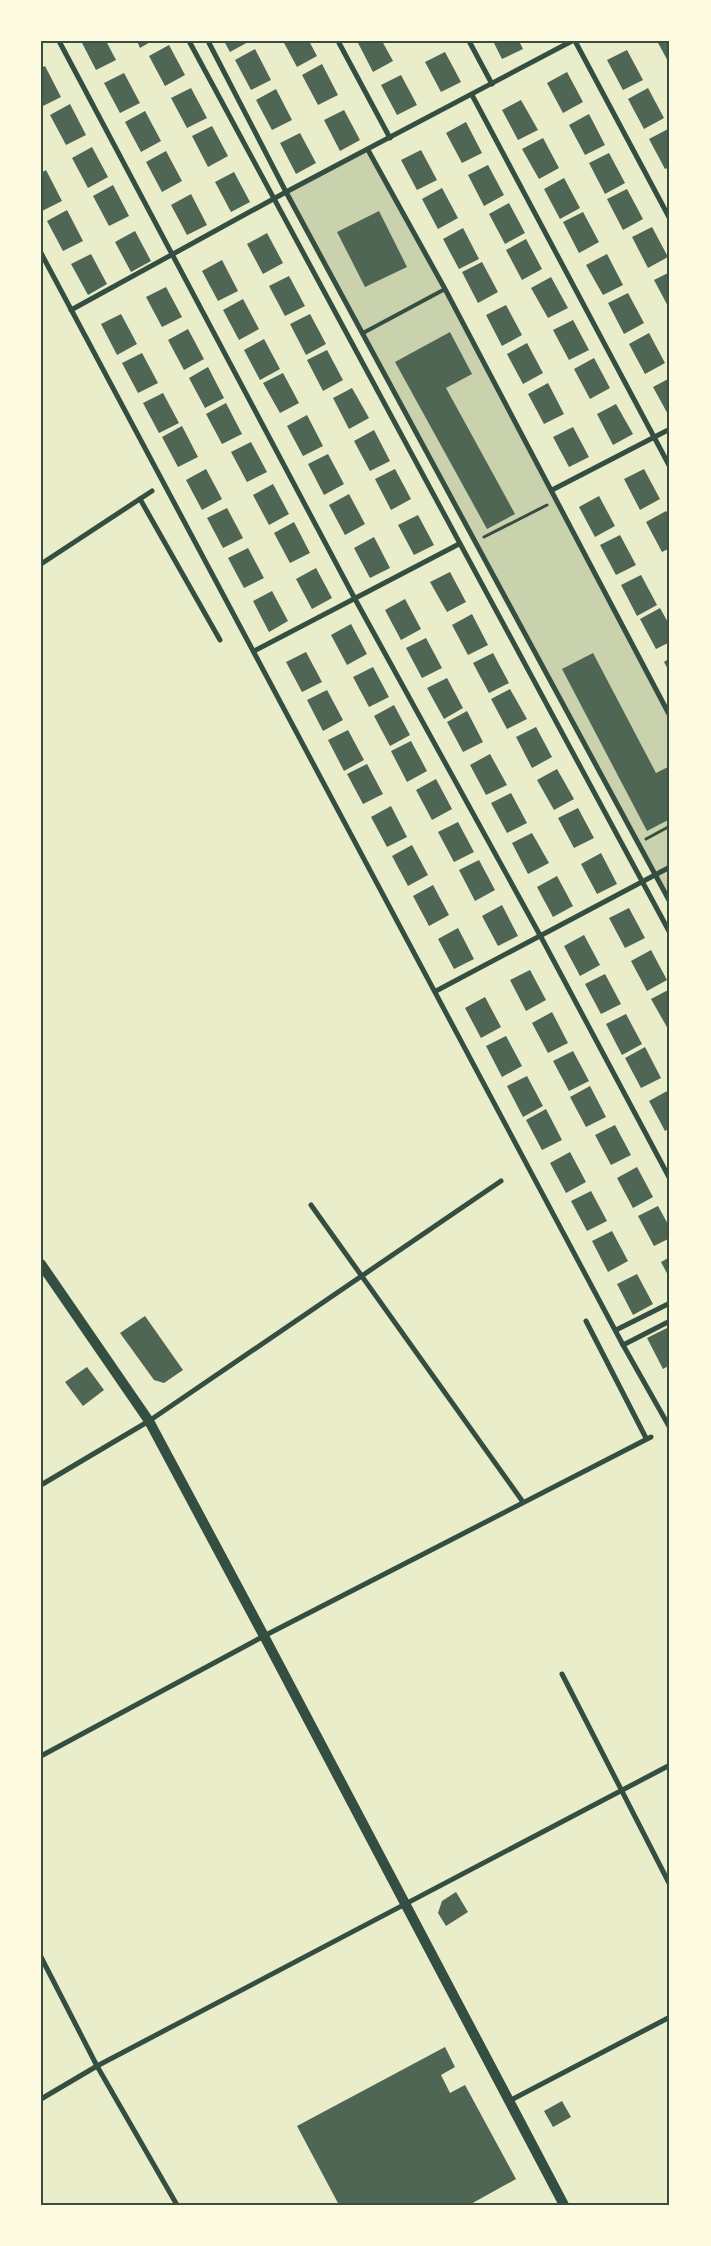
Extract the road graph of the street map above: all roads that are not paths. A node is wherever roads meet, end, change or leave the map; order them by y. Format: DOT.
graph roads {
  1 [pos="59,41"];
  2 [pos="189,41"];
  3 [pos="208,41"];
  4 [pos="338,41"];
  5 [pos="469,41"];
  6 [pos="573,41"];
  7 [pos="492,84"];
  8 [pos="472,95"];
  9 [pos="390,138"];
  10 [pos="368,150"];
  11 [pos="286,192"];
  12 [pos="273,200"];
  13 [pos="670,219"];
  14 [pos="41,253"];
  15 [pos="172,256"];
  16 [pos="444,289"];
  17 [pos="71,310"];
  18 [pos="362,333"];
  19 [pos="670,429"];
  20 [pos="654,438"];
  21 [pos="670,467"];
  22 [pos="552,490"];
  23 [pos="152,491"];
  24 [pos="140,499"];
  25 [pos="460,544"];
  26 [pos="41,564"];
  27 [pos="355,599"];
  28 [pos="220,640"];
  29 [pos="254,651"];
  30 [pos="670,716"];
  31 [pos="670,868"];
  32 [pos="656,876"];
  33 [pos="643,882"];
  34 [pos="670,902"];
  35 [pos="670,933"];
  36 [pos="541,937"];
  37 [pos="436,991"];
  38 [pos="670,1179"];
  39 [pos="501,1181"];
  40 [pos="311,1205"];
  41 [pos="42,1267"];
  42 [pos="362,1276"];
  43 [pos="670,1303"];
  44 [pos="586,1321"];
  45 [pos="670,1321"];
  46 [pos="616,1330"];
  47 [pos="623,1345"];
  48 [pos="149,1421"];
  49 [pos="670,1428"];
  50 [pos="41,1485"];
  51 [pos="523,1502"];
  52 [pos="264,1636"];
  53 [pos="562,1674"];
  54 [pos="41,1756"];
  55 [pos="670,1765"];
  56 [pos="621,1790"];
  57 [pos="670,1885"];
  58 [pos="405,1904"];
  59 [pos="41,1957"];
  60 [pos="670,2017"];
  61 [pos="97,2066"];
  62 [pos="41,2099"];
  63 [pos="509,2101"];
  64 [pos="177,2205"];
  65 [pos="564,2205"];
  1 -- 15 [label="street"];
  2 -- 12 [label="street"];
  3 -- 11 [label="street"];
  4 -- 9 [label="street"];
  5 -- 7 [label="street"];
  6 -- 7 [label="street"];
  6 -- 13 [label="street"];
  7 -- 8 [label="street"];
  8 -- 9 [label="street"];
  8 -- 20 [label="street"];
  9 -- 10 [label="street"];
  10 -- 11 [label="street"];
  10 -- 16 [label="street"];
  11 -- 12 [label="street"];
  11 -- 18 [label="street"];
  12 -- 15 [label="street"];
  12 -- 25 [label="street"];
  14 -- 17 [label="street"];
  15 -- 17 [label="street"];
  15 -- 27 [label="street"];
  16 -- 18 [label="lane"];
  16 -- 22 [label="street"];
  17 -- 29 [label="street"];
  18 -- 32 [label="street"];
  19 -- 20 [label="street"];
  20 -- 21 [label="street"];
  20 -- 22 [label="street"];
  22 -- 30 [label="street"];
  23 -- 24 [label="street"];
  24 -- 26 [label="street"];
  24 -- 28 [label="street"];
  25 -- 27 [label="street"];
  25 -- 33 [label="street"];
  27 -- 29 [label="street"];
  27 -- 36 [label="street"];
  29 -- 37 [label="street"];
  31 -- 32 [label="street"];
  32 -- 33 [label="street"];
  32 -- 34 [label="street"];
  33 -- 35 [label="street"];
  33 -- 36 [label="street"];
  36 -- 37 [label="street"];
  36 -- 38 [label="street"];
  37 -- 46 [label="street"];
  39 -- 42 [label="street"];
  40 -- 42 [label="street"];
  41 -- 48 [label="main road"];
  42 -- 48 [label="street"];
  42 -- 51 [label="street"];
  43 -- 46 [label="street"];
  44 -- 51 [label="street"];
  45 -- 47 [label="street"];
  46 -- 47 [label="street"];
  47 -- 49 [label="street"];
  48 -- 50 [label="street"];
  48 -- 52 [label="main road"];
  51 -- 52 [label="street"];
  52 -- 54 [label="street"];
  52 -- 58 [label="main road"];
  53 -- 56 [label="street"];
  55 -- 56 [label="street"];
  56 -- 57 [label="street"];
  56 -- 58 [label="street"];
  58 -- 61 [label="street"];
  58 -- 63 [label="main road"];
  59 -- 61 [label="street"];
  60 -- 63 [label="street"];
  61 -- 62 [label="street"];
  61 -- 64 [label="street"];
  63 -- 65 [label="main road"];
}
